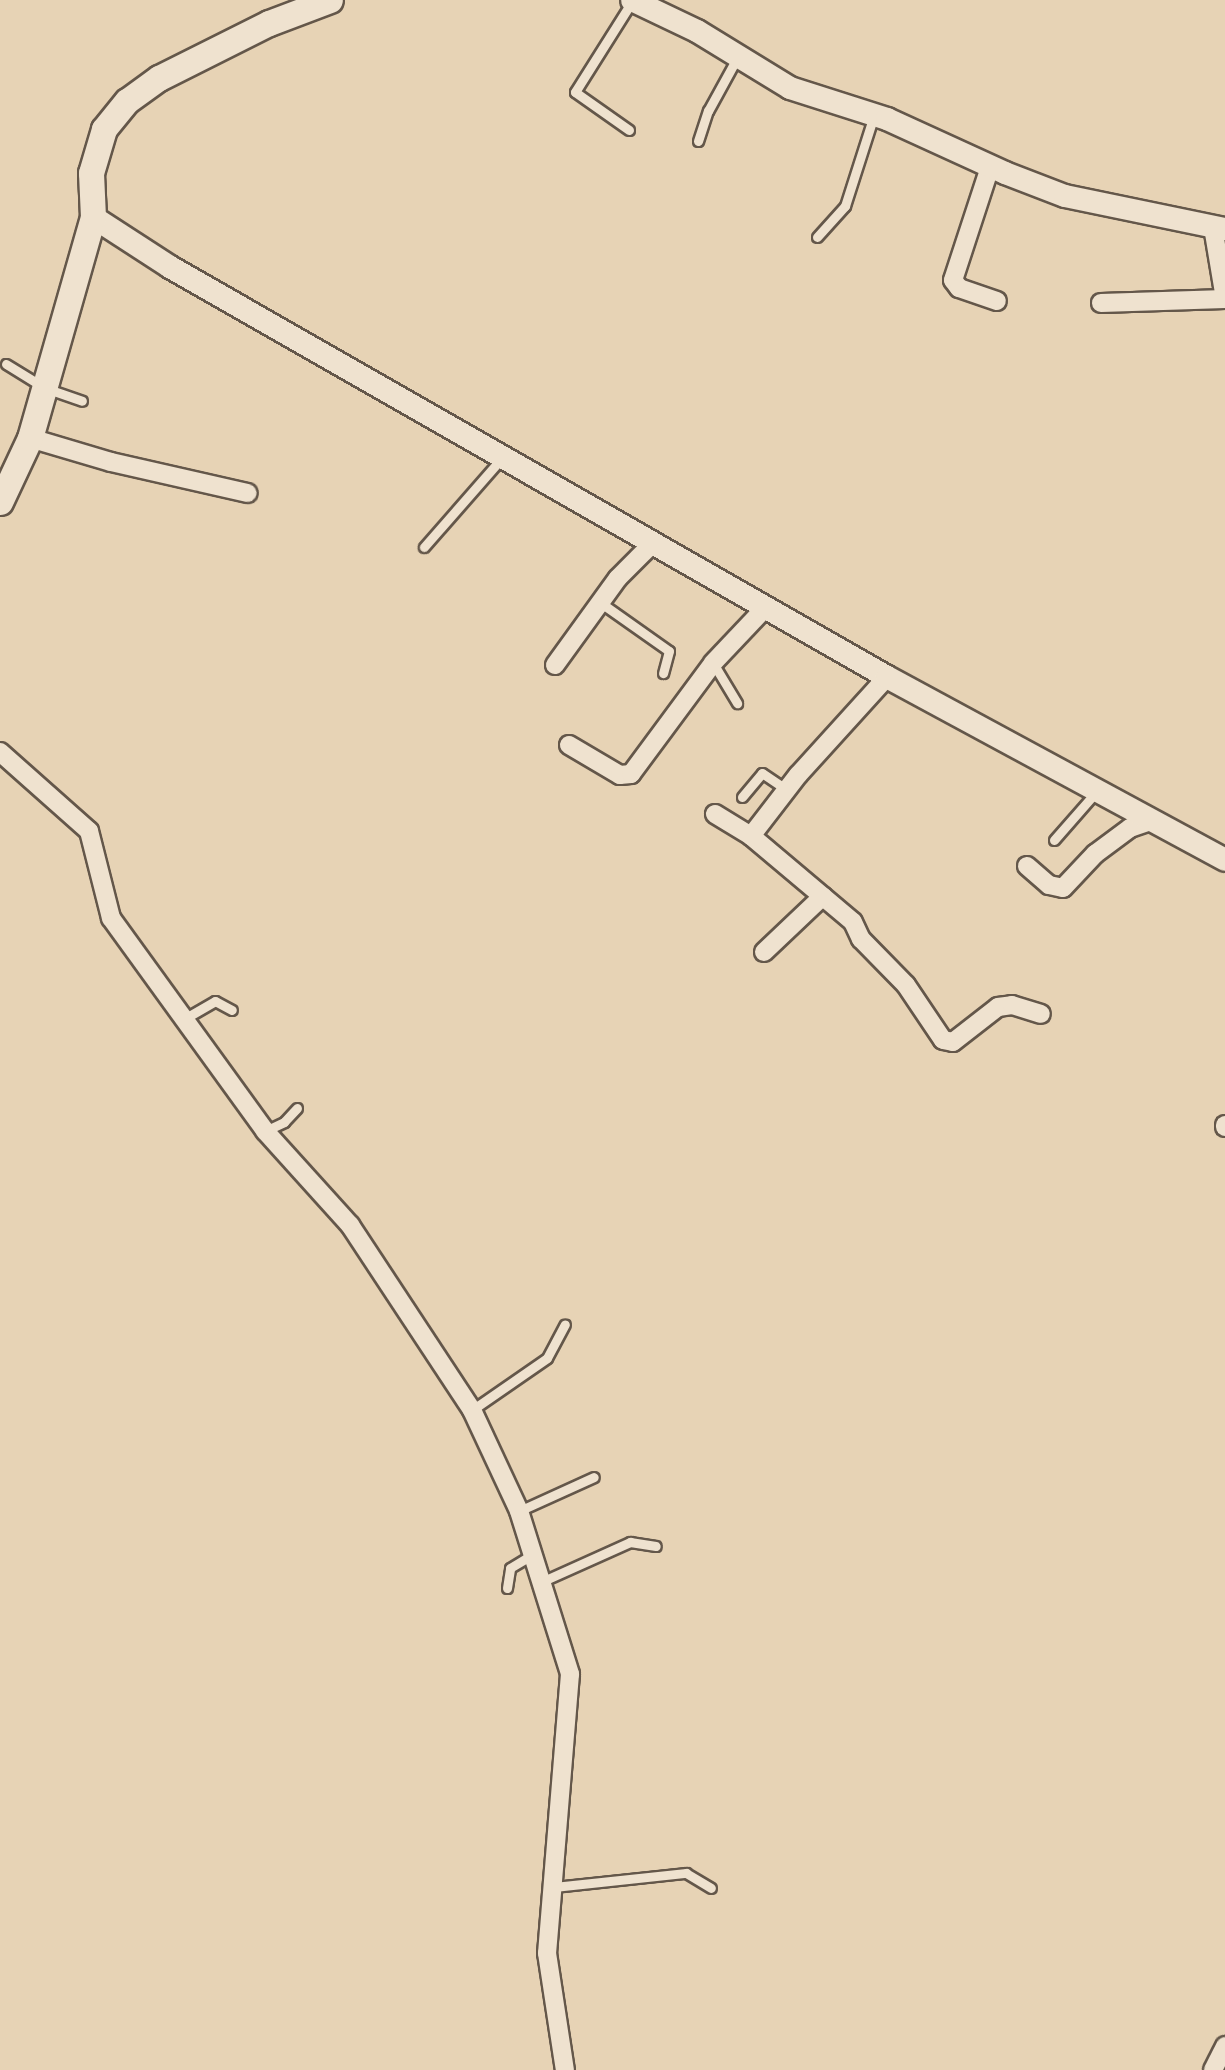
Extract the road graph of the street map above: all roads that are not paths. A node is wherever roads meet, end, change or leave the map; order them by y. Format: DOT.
graph roads {
  1 [pos="330,0"];
  2 [pos="632,0"];
  3 [pos="739,56"];
  4 [pos="874,115"];
  5 [pos="629,130"];
  6 [pos="698,141"];
  7 [pos="990,167"];
  8 [pos="93,217"];
  9 [pos="1219,228"];
  10 [pos="817,238"];
  11 [pos="1225,299"];
  12 [pos="997,300"];
  13 [pos="1100,303"];
  14 [pos="6,364"];
  15 [pos="45,388"];
  16 [pos="82,401"];
  17 [pos="30,438"];
  18 [pos="502,457"];
  19 [pos="248,493"];
  20 [pos="0,502"];
  21 [pos="654,542"];
  22 [pos="424,548"];
  23 [pos="601,603"];
  24 [pos="766,608"];
  25 [pos="713,663"];
  26 [pos="556,665"];
  27 [pos="664,674"];
  28 [pos="886,677"];
  29 [pos="737,703"];
  30 [pos="569,745"];
  31 [pos="0,752"];
  32 [pos="786,789"];
  33 [pos="1098,790"];
  34 [pos="742,797"];
  35 [pos="715,814"];
  36 [pos="1153,820"];
  37 [pos="751,836"];
  38 [pos="1054,840"];
  39 [pos="1225,860"];
  40 [pos="1026,866"];
  41 [pos="824,896"];
  42 [pos="764,952"];
  43 [pos="232,1010"];
  44 [pos="1041,1014"];
  45 [pos="182,1021"];
  46 [pos="296,1108"];
  47 [pos="265,1131"];
  48 [pos="565,1324"];
  49 [pos="472,1410"];
  50 [pos="594,1476"];
  51 [pos="519,1511"];
  52 [pos="656,1546"];
  53 [pos="532,1555"];
  54 [pos="542,1582"];
  55 [pos="507,1588"];
  56 [pos="554,1887"];
  57 [pos="711,1888"];
  58 [pos="1225,2046"];
  59 [pos="565,2070"];
  60 [pos="1213,2070"];
  1 -- 8 [label="main road"];
  2 -- 3 [label="street"];
  2 -- 5 [label="lane"];
  3 -- 4 [label="street"];
  3 -- 6 [label="lane"];
  4 -- 7 [label="street"];
  4 -- 10 [label="lane"];
  7 -- 9 [label="street"];
  7 -- 12 [label="street"];
  8 -- 15 [label="main road"];
  8 -- 18 [label="street"];
  9 -- 11 [label="street"];
  11 -- 13 [label="street"];
  14 -- 15 [label="lane"];
  15 -- 16 [label="lane"];
  15 -- 17 [label="main road"];
  17 -- 19 [label="street"];
  17 -- 20 [label="main road"];
  18 -- 21 [label="street"];
  18 -- 22 [label="lane"];
  21 -- 23 [label="street"];
  21 -- 24 [label="street"];
  23 -- 26 [label="street"];
  23 -- 27 [label="lane"];
  24 -- 25 [label="street"];
  24 -- 28 [label="street"];
  25 -- 29 [label="lane"];
  25 -- 30 [label="street"];
  28 -- 32 [label="street"];
  28 -- 33 [label="street"];
  31 -- 45 [label="street"];
  32 -- 34 [label="lane"];
  32 -- 37 [label="street"];
  33 -- 36 [label="street"];
  33 -- 38 [label="lane"];
  35 -- 37 [label="street"];
  36 -- 39 [label="street"];
  36 -- 40 [label="street"];
  37 -- 41 [label="street"];
  41 -- 42 [label="street"];
  41 -- 44 [label="street"];
  43 -- 45 [label="lane"];
  45 -- 47 [label="street"];
  46 -- 47 [label="lane"];
  47 -- 49 [label="street"];
  48 -- 49 [label="lane"];
  49 -- 51 [label="street"];
  50 -- 51 [label="lane"];
  51 -- 53 [label="street"];
  52 -- 54 [label="lane"];
  53 -- 54 [label="street"];
  53 -- 55 [label="lane"];
  54 -- 56 [label="street"];
  56 -- 57 [label="lane"];
  56 -- 59 [label="street"];
  58 -- 60 [label="street"];
}
